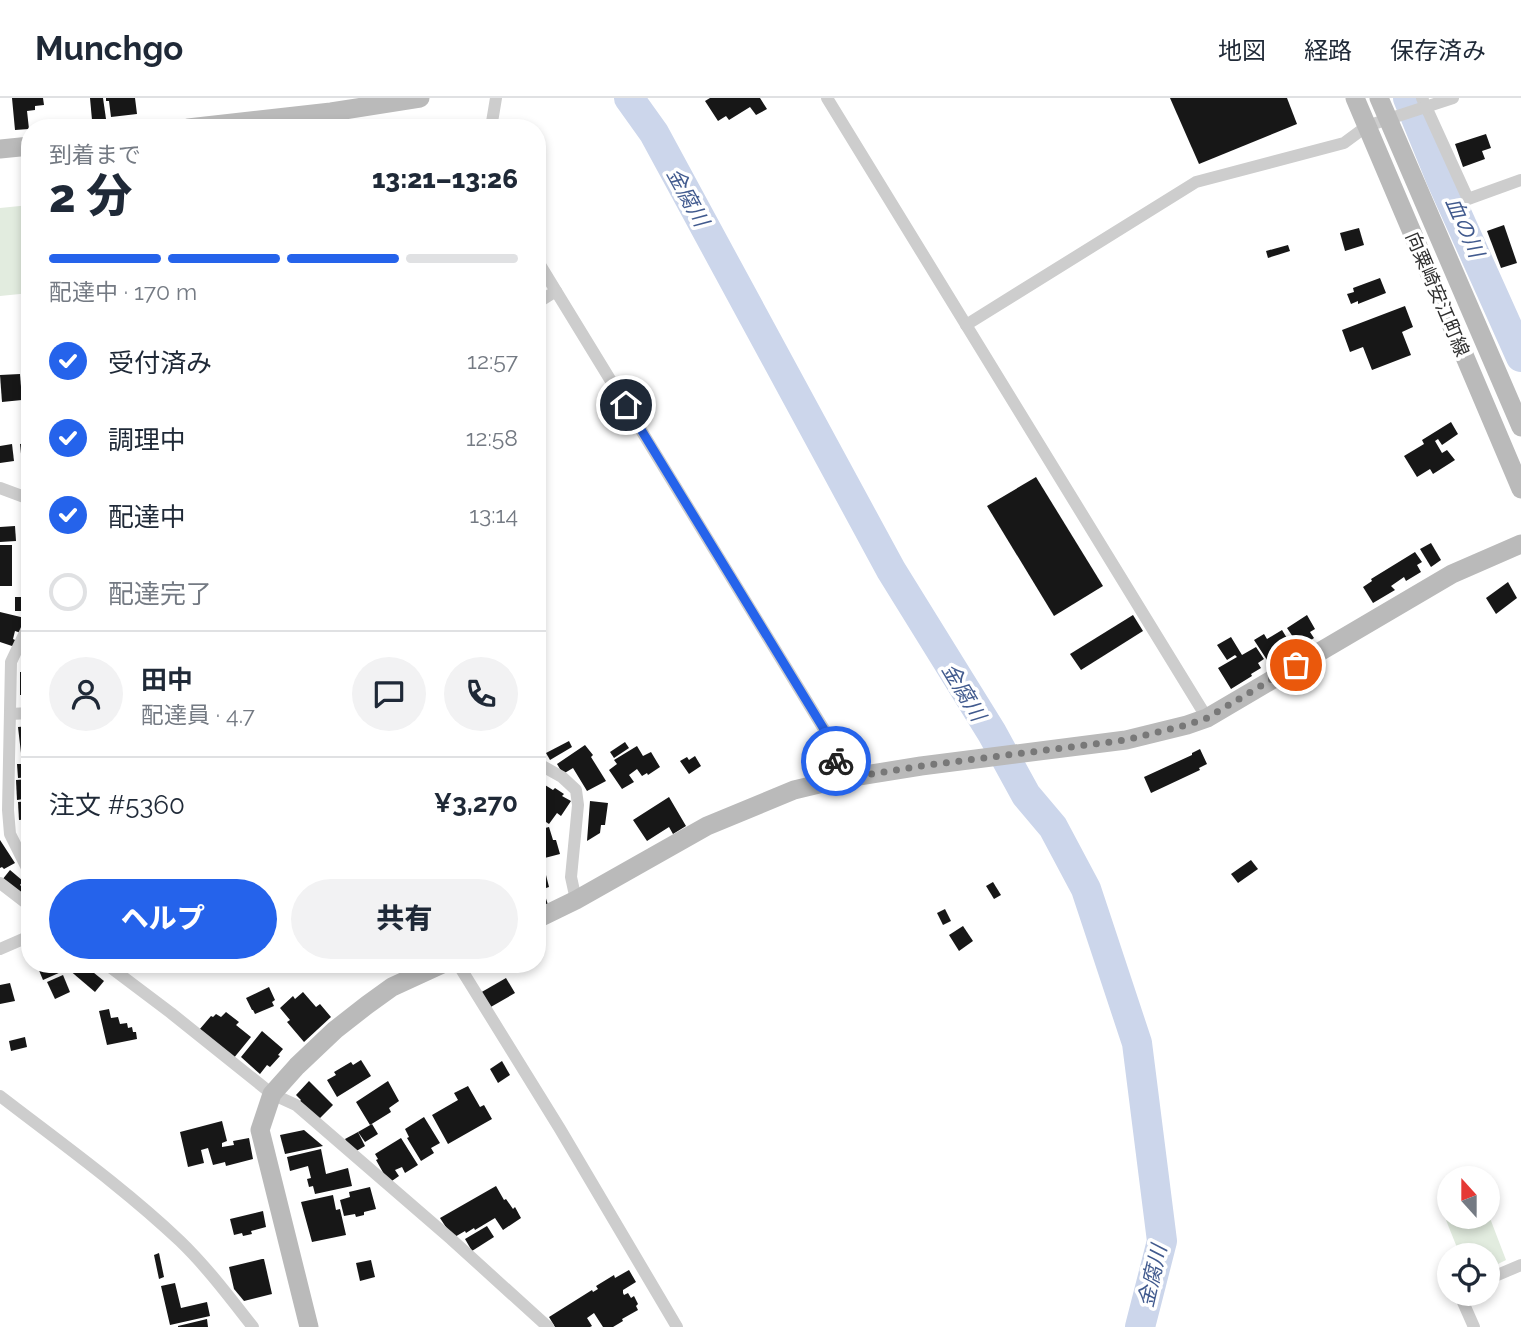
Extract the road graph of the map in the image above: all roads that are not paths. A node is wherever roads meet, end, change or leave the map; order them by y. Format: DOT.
graph roads {
  1 [pos="420,98"];
  2 [pos="496,98"];
  3 [pos="827,98"];
  4 [pos="1355,98"];
  5 [pos="1378,98"];
  6 [pos="1453,98"];
  7 [pos="1424,104"];
  8 [pos="330,105"];
  9 [pos="251,119"];
  10 [pos="492,119"];
  11 [pos="1388,119"];
  12 [pos="1367,127"];
  13 [pos="21,147"];
  14 [pos="0,149"];
  15 [pos="1521,180"];
  16 [pos="546,275"];
  17 [pos="556,291"];
  18 [pos="546,297"];
  19 [pos="966,325"];
  20 [pos="1521,426"];
  21 [pos="0,488"];
  22 [pos="1521,489"];
  23 [pos="21,496"];
  24 [pos="1521,544"];
  25 [pos="21,641"];
  26 [pos="21,713"];
  27 [pos="10,714"];
  28 [pos="1207,718"];
  29 [pos="546,768"];
  30 [pos="840,779"];
  31 [pos="21,856"];
  32 [pos="0,883"];
  33 [pos="21,899"];
  34 [pos="576,900"];
  35 [pos="546,915"];
  36 [pos="21,940"];
  37 [pos="0,949"];
  38 [pos="118,973"];
  39 [pos="422,973"];
  40 [pos="464,973"];
  41 [pos="272,1094"];
  42 [pos="0,1096"];
  43 [pos="1521,1265"];
  44 [pos="1500,1274"];
  45 [pos="1465,1306"];
  46 [pos="253,1327"];
  47 [pos="309,1327"];
  48 [pos="548,1327"];
  49 [pos="677,1327"];
  50 [pos="1474,1327"];
  1 -- 8 [label="street"];
  2 -- 10 [label="street"];
  3 -- 19 [label="street"];
  4 -- 12 [label="street, 向粟崎安江町線"];
  5 -- 11 [label="street, 向粟崎安江町線"];
  6 -- 7 [label="street"];
  7 -- 11 [label="street"];
  7 -- 15 [label="street"];
  8 -- 9 [label="street"];
  11 -- 12 [label="street"];
  11 -- 20 [label="street, 向粟崎安江町線"];
  12 -- 19 [label="street"];
  12 -- 22 [label="street, 向粟崎安江町線"];
  13 -- 14 [label="street"];
  16 -- 17 [label="street"];
  17 -- 18 [label="street"];
  17 -- 30 [label="street"];
  19 -- 28 [label="street"];
  21 -- 23 [label="street"];
  24 -- 28 [label="street"];
  25 -- 27 [label="street"];
  26 -- 27 [label="street"];
  27 -- 31 [label="street"];
  28 -- 30 [label="street"];
  29 -- 34 [label="street"];
  30 -- 34 [label="street"];
  32 -- 33 [label="street"];
  34 -- 35 [label="street"];
  36 -- 37 [label="street"];
  38 -- 41 [label="street"];
  39 -- 41 [label="street"];
  40 -- 49 [label="street"];
  41 -- 47 [label="street"];
  41 -- 48 [label="street"];
  42 -- 46 [label="street"];
  43 -- 44 [label="street"];
  45 -- 50 [label="street"];
}
